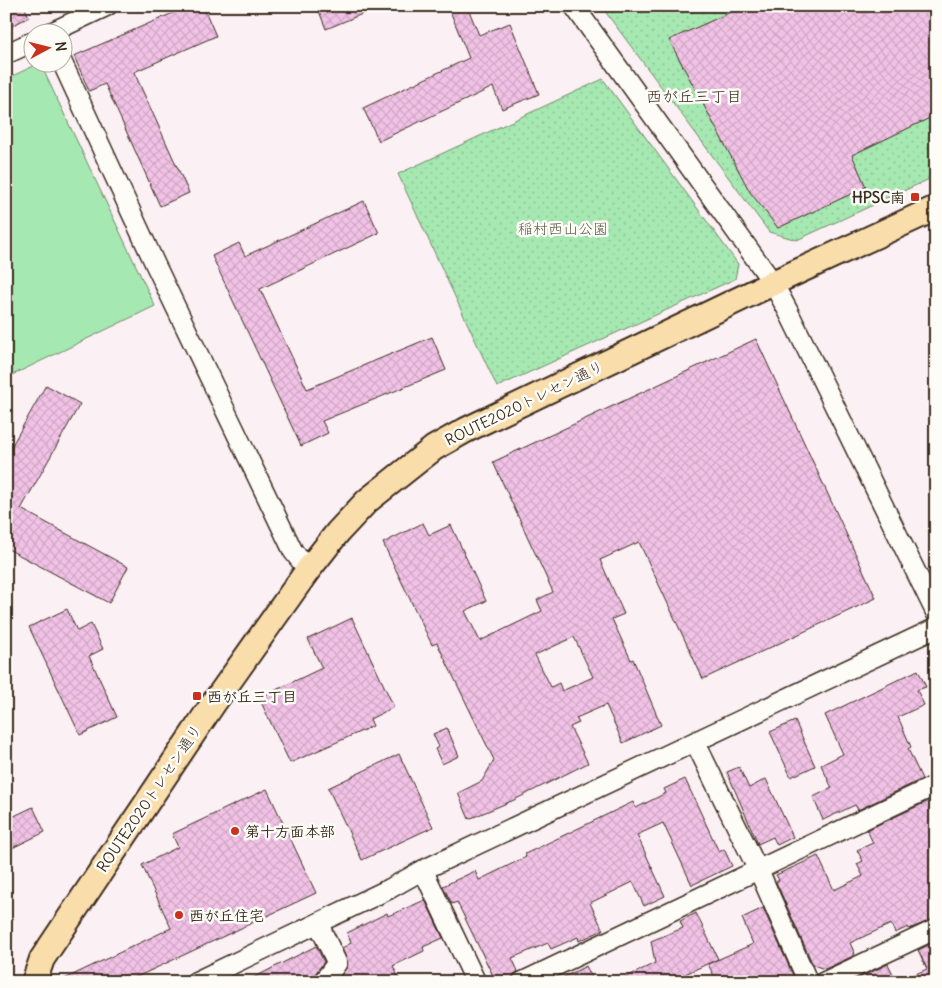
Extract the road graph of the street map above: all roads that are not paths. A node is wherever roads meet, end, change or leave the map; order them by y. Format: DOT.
graph roads {
  1 [pos="107,6"];
  2 [pos="574,6"];
  3 [pos="72,23"];
  4 [pos="22,47"];
  5 [pos="6,54"];
  6 [pos="67,72"];
  7 [pos="936,208"];
  8 [pos="773,283"];
  9 [pos="308,570"];
  10 [pos="936,612"];
  11 [pos="936,628"];
  12 [pos="695,742"];
  13 [pos="936,785"];
  14 [pos="423,870"];
  15 [pos="758,870"];
  16 [pos="318,923"];
  17 [pos="936,929"];
  18 [pos="36,974"];
  19 [pos="205,980"];
  20 [pos="20,982"];
  21 [pos="323,982"];
  22 [pos="476,982"];
  23 [pos="522,982"];
  24 [pos="808,982"];
  25 [pos="824,982"];
  1 -- 3 [label="street"];
  2 -- 8 [label="street"];
  4 -- 5 [label="street"];
  6 -- 9 [label="street"];
  7 -- 8 [label="main road, ROUTE2020トレセン通り"];
  8 -- 9 [label="main road, ROUTE2020トレセン通り"];
  8 -- 10 [label="street"];
  9 -- 18 [label="main road, ROUTE2020トレセン通り"];
  11 -- 12 [label="street"];
  12 -- 14 [label="street"];
  12 -- 15 [label="street"];
  13 -- 15 [label="street"];
  14 -- 16 [label="street"];
  14 -- 22 [label="street"];
  15 -- 23 [label="street"];
  15 -- 24 [label="street"];
  16 -- 19 [label="street"];
  16 -- 21 [label="street"];
  17 -- 25 [label="street"];
  18 -- 20 [label="main road, ROUTE2020トレセン通り"];
}
